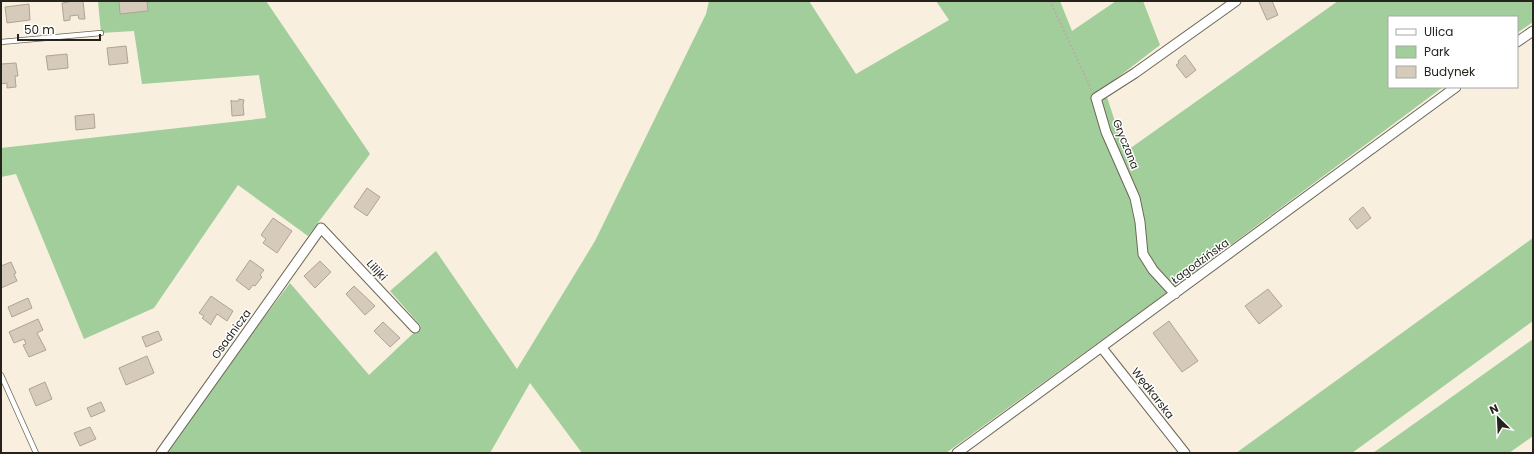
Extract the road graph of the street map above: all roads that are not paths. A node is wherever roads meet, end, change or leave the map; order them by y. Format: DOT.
graph roads {
  1 [pos="1236,1"];
  2 [pos="1533,31"];
  3 [pos="101,33"];
  4 [pos="1518,41"];
  5 [pos="1,42"];
  6 [pos="1455,88"];
  7 [pos="321,228"];
  8 [pos="1174,294"];
  9 [pos="415,328"];
  10 [pos="1102,348"];
  11 [pos="1,375"];
  12 [pos="36,453"];
  13 [pos="161,453"];
  14 [pos="957,453"];
  15 [pos="1185,453"];
  1 -- 8 [label="street, Gryczana"];
  2 -- 4 [label="street"];
  3 -- 5 [label="lane"];
  6 -- 8 [label="street, Łagodzińska"];
  7 -- 9 [label="street, Lilijki"];
  7 -- 13 [label="street, Osadnicza"];
  8 -- 10 [label="street, Łagodzińska"];
  10 -- 14 [label="street, Łagodzińska"];
  10 -- 15 [label="street, Wędkarska"];
  11 -- 12 [label="lane"];
}
